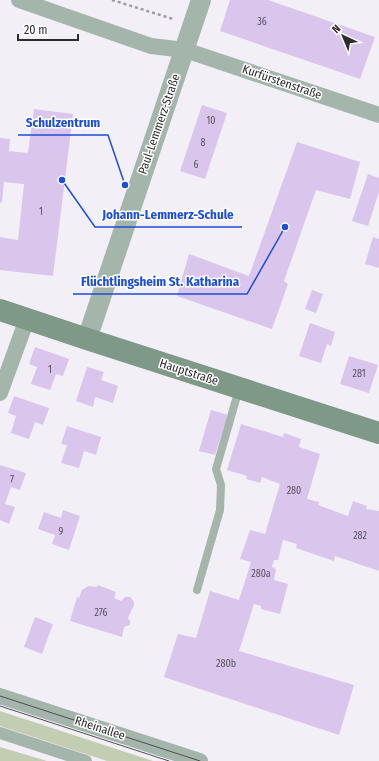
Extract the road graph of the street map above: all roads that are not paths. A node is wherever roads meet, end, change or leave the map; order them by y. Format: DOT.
graph roads {
  1 [pos="19,0"];
  2 [pos="201,0"];
  3 [pos="185,50"];
  4 [pos="379,115"];
  5 [pos="0,310"];
  6 [pos="27,319"];
  7 [pos="87,339"];
  8 [pos="240,388"];
  9 [pos="0,393"];
  10 [pos="379,433"];
  11 [pos="197,590"];
  12 [pos="0,696"];
  13 [pos="0,733"];
  14 [pos="86,761"];
  15 [pos="200,761"];
  1 -- 3 [label="street, Kurfürstenstraße"];
  2 -- 3 [label="street, Paul-Lemmerz-Straße"];
  3 -- 4 [label="street, Kurfürstenstraße"];
  3 -- 7 [label="street, Paul-Lemmerz-Straße"];
  5 -- 6 [label="main road, Hauptstraße"];
  6 -- 7 [label="main road, Hauptstraße"];
  6 -- 9 [label="street"];
  7 -- 8 [label="main road, Hauptstraße"];
  8 -- 10 [label="main road, Hauptstraße"];
  8 -- 11 [label="lane"];
  12 -- 15 [label="street, Rheinallee"];
  13 -- 14 [label="street"];
}
